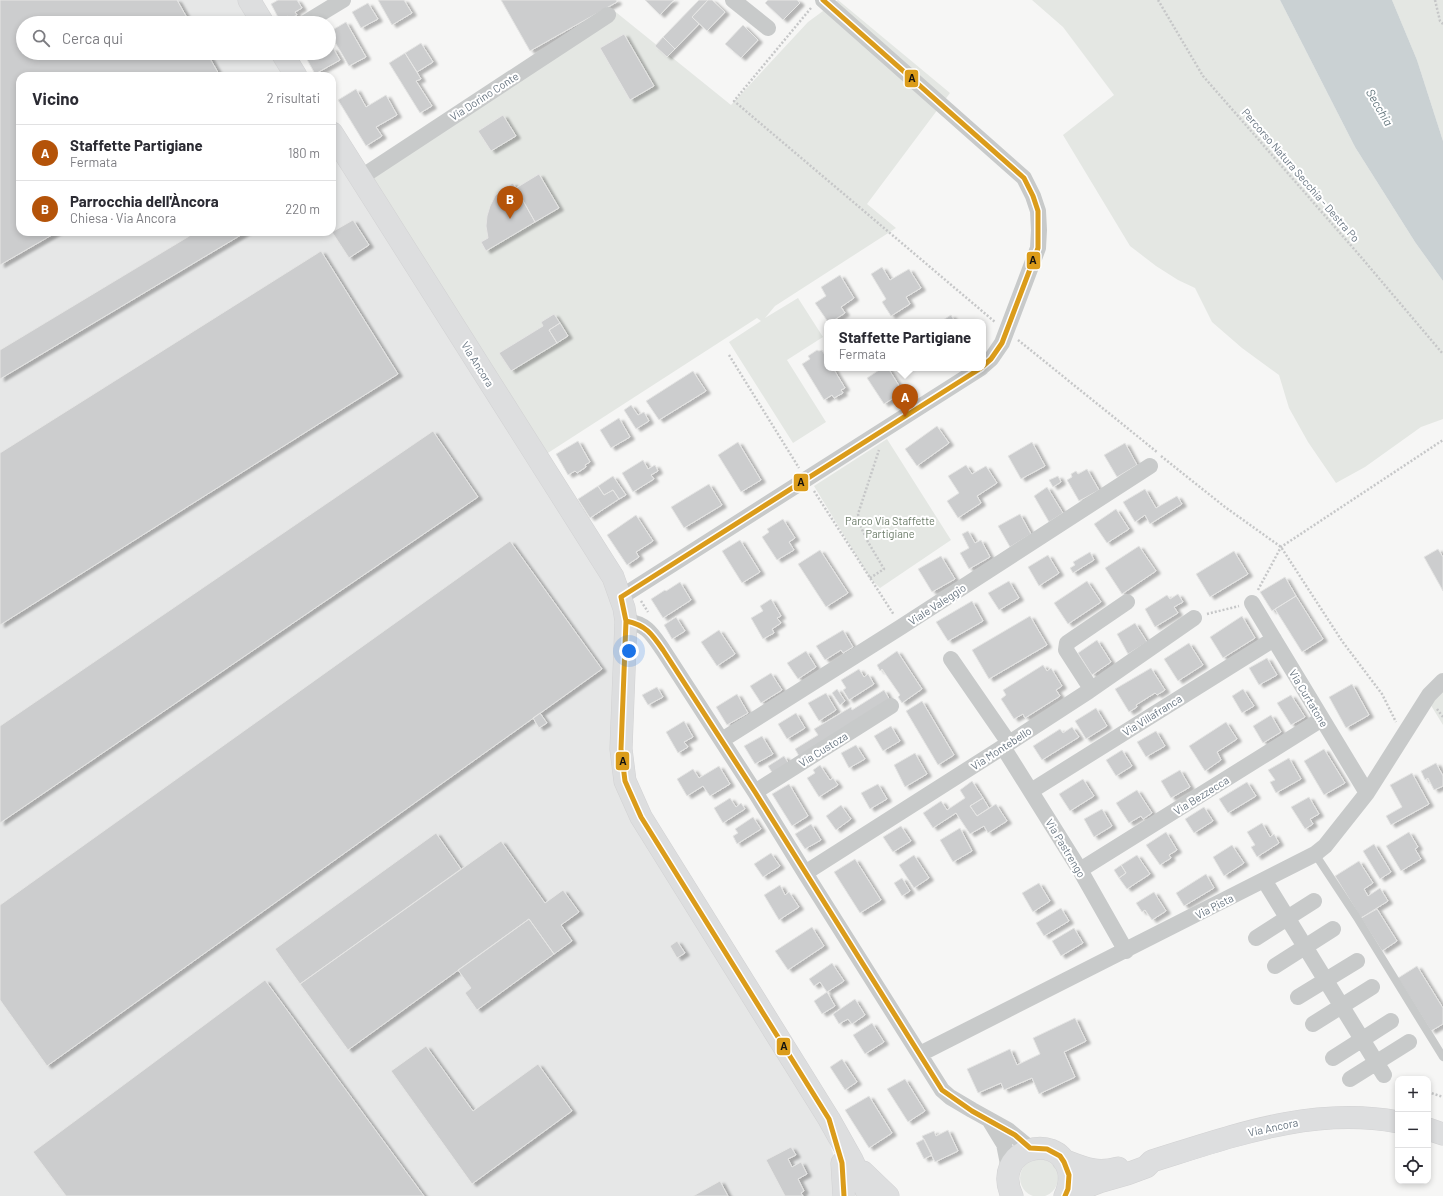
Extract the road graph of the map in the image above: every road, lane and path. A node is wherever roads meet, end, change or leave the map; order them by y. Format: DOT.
graph roads {
  1 [pos="249,0"];
  2 [pos="343,0"];
  3 [pos="733,0"];
  4 [pos="1158,0"];
  5 [pos="1435,0"];
  6 [pos="823,2"];
  7 [pos="608,15"];
  8 [pos="259,16"];
  9 [pos="317,16"];
  10 [pos="1443,24"];
  11 [pos="768,28"];
  12 [pos="286,60"];
  13 [pos="294,72"];
  14 [pos="336,139"];
  15 [pos="360,178"];
  16 [pos="983,319"];
  17 [pos="986,321"];
  18 [pos="1005,338"];
  19 [pos="1443,354"];
  20 [pos="986,363"];
  21 [pos="975,371"];
  22 [pos="877,434"];
  23 [pos="1443,440"];
  24 [pos="1150,466"];
  25 [pos="1281,547"];
  26 [pos="870,578"];
  27 [pos="621,597"];
  28 [pos="1127,602"];
  29 [pos="1252,603"];
  30 [pos="1194,618"];
  31 [pos="626,621"];
  32 [pos="1274,639"];
  33 [pos="950,660"];
  34 [pos="1443,681"];
  35 [pos="1089,691"];
  36 [pos="891,706"];
  37 [pos="1437,709"];
  38 [pos="1443,717"];
  39 [pos="1322,719"];
  40 [pos="1403,736"];
  41 [pos="722,740"];
  42 [pos="1006,745"];
  43 [pos="1031,791"];
  44 [pos="755,792"];
  45 [pos="1367,793"];
  46 [pos="1315,854"];
  47 [pos="1080,870"];
  48 [pos="804,873"];
  49 [pos="1264,880"];
  50 [pos="1314,901"];
  51 [pos="1288,918"];
  52 [pos="1333,929"];
  53 [pos="1256,938"];
  54 [pos="1305,947"];
  55 [pos="1126,951"];
  56 [pos="1357,960"];
  57 [pos="1275,966"];
  58 [pos="1326,980"];
  59 [pos="1372,987"];
  60 [pos="1298,998"];
  61 [pos="1342,1006"];
  62 [pos="1391,1021"];
  63 [pos="1313,1024"];
  64 [pos="1362,1039"];
  65 [pos="1408,1042"];
  66 [pos="920,1054"];
  67 [pos="1443,1057"];
  68 [pos="1333,1058"];
  69 [pos="1380,1069"];
  70 [pos="1350,1079"];
  71 [pos="1431,1093"];
  72 [pos="1443,1096"];
  73 [pos="1395,1121"];
  74 [pos="990,1122"];
  75 [pos="1431,1130"];
  76 [pos="1443,1134"];
  77 [pos="1031,1149"];
  78 [pos="1063,1160"];
  79 [pos="1152,1160"];
  80 [pos="847,1161"];
  81 [pos="1009,1171"];
  82 [pos="1066,1194"];
  83 [pos="844,1196"];
  84 [pos="853,1196"];
  85 [pos="869,1196"];
  86 [pos="888,1196"];
  87 [pos="995,1196"];
  88 [pos="1012,1196"];
  1 -- 8 [label="main road"];
  2 -- 9 [label="street"];
  3 -- 11 [label="street"];
  4 -- 19 [label="path, Percorso Natura Secchia - Destra Po"];
  5 -- 10 [label="path"];
  6 -- 16 [label="path"];
  6 -- 18 [label="street"];
  7 -- 15 [label="street, Via Dorino Conte"];
  12 -- 13 [label="main road"];
  14 -- 15 [label="main road, Via Ancora"];
  15 -- 27 [label="main road, Via Ancora"];
  17 -- 18 [label="path"];
  18 -- 20 [label="street"];
  18 -- 25 [label="path"];
  21 -- 22 [label="street"];
  22 -- 26 [label="path"];
  22 -- 27 [label="street"];
  23 -- 25 [label="path"];
  24 -- 41 [label="street, Viale Valeggio"];
  25 -- 40 [label="path"];
  27 -- 31 [label="main road, Via Ancora"];
  28 -- 35 [label="street"];
  29 -- 32 [label="street, Via Curtatone"];
  30 -- 35 [label="street, Via Montebello"];
  31 -- 41 [label="street"];
  31 -- 80 [label="main road, Via Ancora"];
  32 -- 39 [label="street, Via Curtatone"];
  32 -- 43 [label="street, Via Villafranca"];
  33 -- 42 [label="street, Via Pastrengo"];
  34 -- 40 [label="street, Via Pista"];
  35 -- 42 [label="street, Via Montebello"];
  36 -- 44 [label="street, Via Custoza"];
  37 -- 38 [label="path"];
  39 -- 45 [label="street, Via Curtatone"];
  39 -- 47 [label="street, Via Bezzecca"];
  40 -- 45 [label="street, Via Pista"];
  41 -- 44 [label="street"];
  42 -- 43 [label="street, Via Pastrengo"];
  42 -- 48 [label="street, Via Montebello"];
  43 -- 47 [label="street, Via Pastrengo"];
  44 -- 48 [label="street"];
  45 -- 46 [label="street, Via Pista"];
  46 -- 49 [label="street, Via Pista"];
  46 -- 67 [label="lane"];
  47 -- 55 [label="street, Via Pastrengo"];
  48 -- 66 [label="street"];
  49 -- 51 [label="street"];
  49 -- 55 [label="street, Via Pista"];
  50 -- 51 [label="street"];
  51 -- 53 [label="street"];
  51 -- 54 [label="street"];
  52 -- 54 [label="street"];
  54 -- 57 [label="street"];
  54 -- 58 [label="street"];
  55 -- 66 [label="street, Via Pista"];
  56 -- 58 [label="street"];
  58 -- 60 [label="street"];
  58 -- 61 [label="street"];
  59 -- 61 [label="street"];
  61 -- 63 [label="street"];
  61 -- 64 [label="street"];
  62 -- 64 [label="street"];
  64 -- 68 [label="street"];
  64 -- 69 [label="street"];
  65 -- 69 [label="street"];
  66 -- 74 [label="street"];
  69 -- 70 [label="street"];
  71 -- 72 [label="path"];
  73 -- 79 [label="main road, Via Ancora"];
  74 -- 77 [label="street"];
  74 -- 81 [label="street"];
  75 -- 76 [label="main road"];
  77 -- 78 [label="main road, Via Ancora"];
  77 -- 81 [label="main road"];
  78 -- 79 [label="main road, Via Ancora"];
  78 -- 82 [label="main road, Via Ancora"];
  79 -- 82 [label="main road, Via Ancora"];
  80 -- 83 [label="main road"];
  80 -- 84 [label="main road"];
  80 -- 85 [label="main road"];
  80 -- 86 [label="main road"];
  81 -- 87 [label="main road"];
  81 -- 88 [label="main road"];
}
